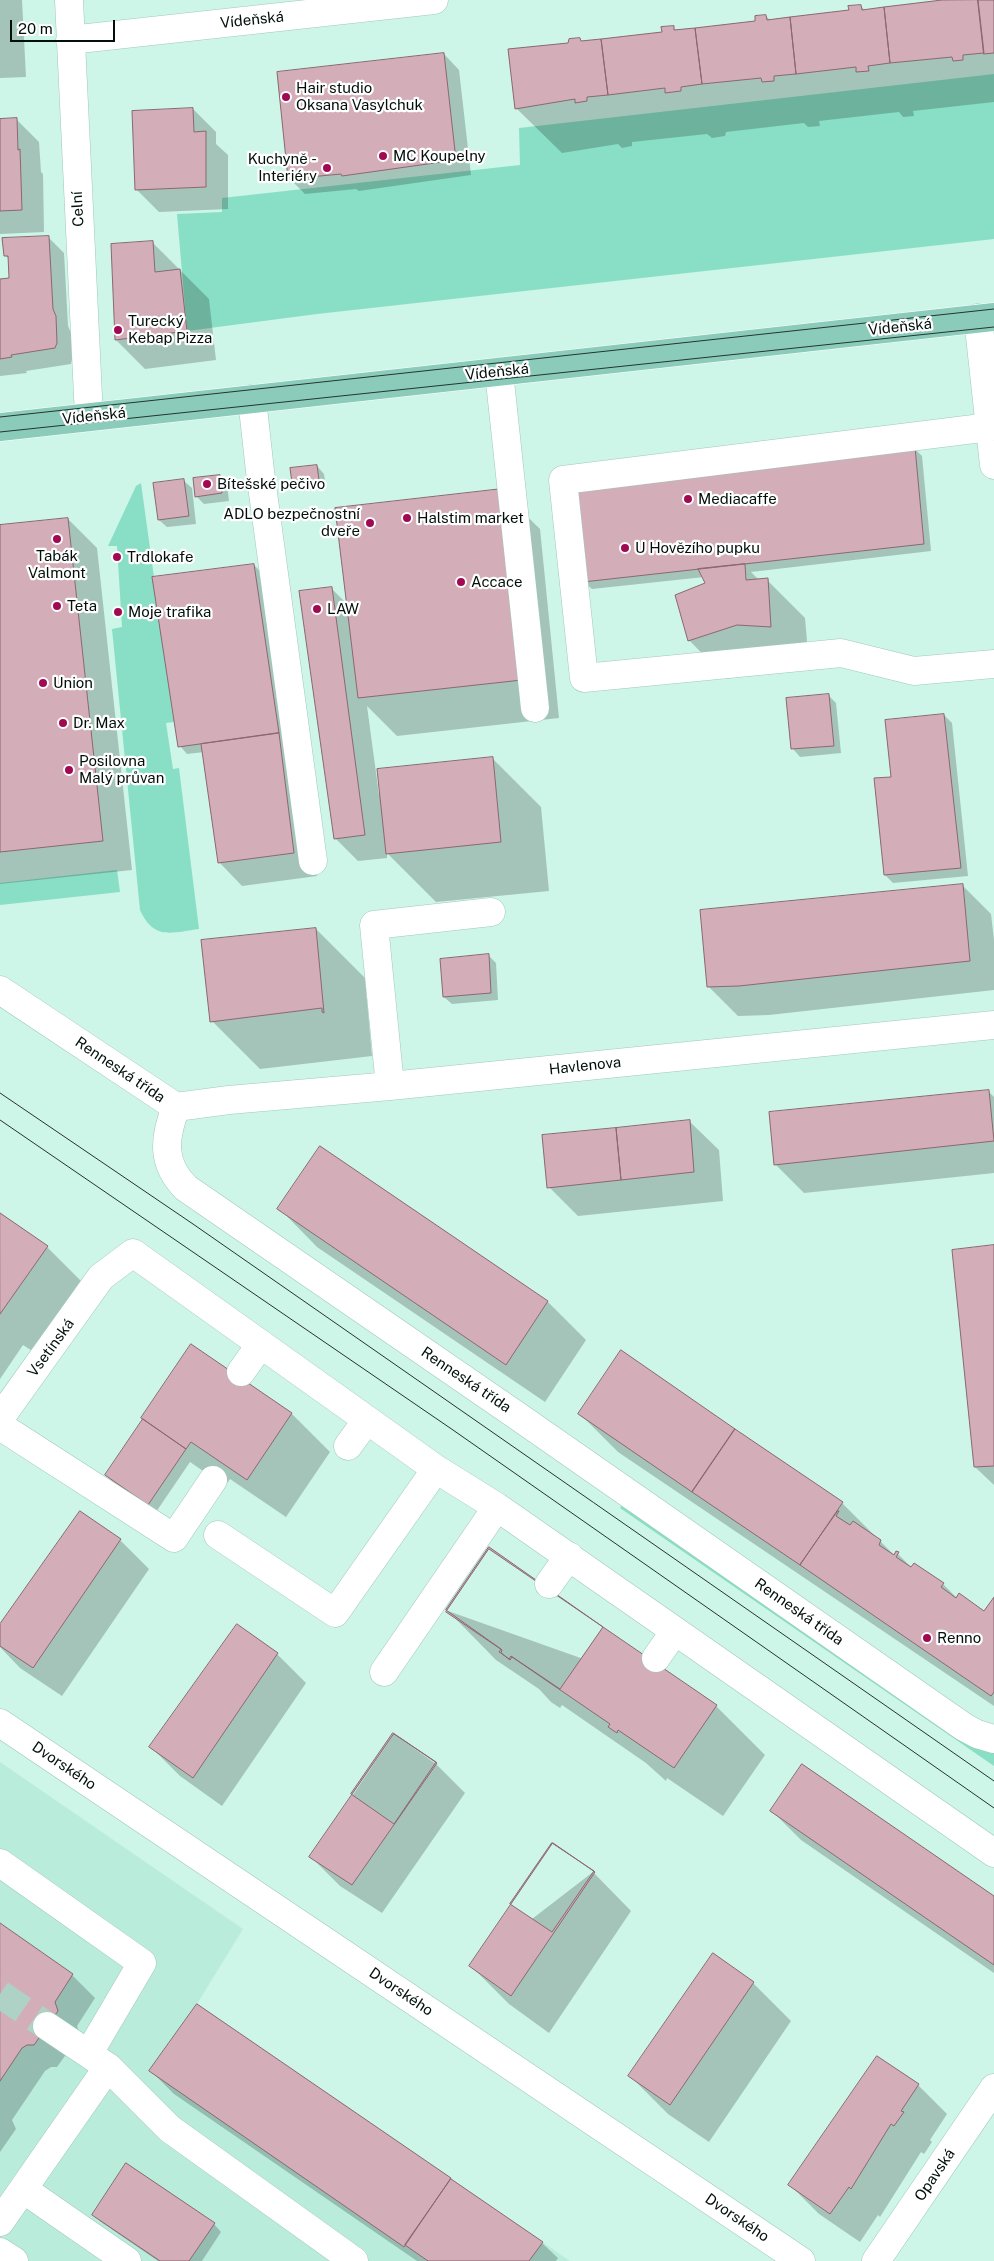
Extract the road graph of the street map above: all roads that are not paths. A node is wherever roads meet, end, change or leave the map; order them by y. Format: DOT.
graph roads {
  1 [pos="68,0"];
  2 [pos="434,0"];
  3 [pos="70,40"];
  4 [pos="986,318"];
  5 [pos="499,372"];
  6 [pos="252,399"];
  7 [pos="89,417"];
  8 [pos="0,427"];
  9 [pos="990,427"];
  10 [pos="994,465"];
  11 [pos="994,664"];
  12 [pos="535,708"];
  13 [pos="313,861"];
  14 [pos="491,912"];
  15 [pos="0,990"];
  16 [pos="994,1025"];
  17 [pos="390,1086"];
  18 [pos="176,1107"];
  19 [pos="261,1344"];
  20 [pos="240,1372"];
  21 [pos="0,1418"];
  22 [pos="367,1420"];
  23 [pos="0,1426"];
  24 [pos="348,1446"];
  25 [pos="436,1468"];
  26 [pos="213,1480"];
  27 [pos="498,1507"];
  28 [pos="218,1535"];
  29 [pos="569,1556"];
  30 [pos="549,1584"];
  31 [pos="675,1631"];
  32 [pos="656,1658"];
  33 [pos="384,1672"];
  34 [pos="0,1723"];
  35 [pos="994,1739"];
  36 [pos="994,1853"];
  37 [pos="0,1863"];
  38 [pos="48,2026"];
  39 [pos="99,2060"];
  40 [pos="994,2088"];
  41 [pos="23,2189"];
  42 [pos="0,2222"];
  43 [pos="0,2252"];
  44 [pos="14,2261"];
  45 [pos="127,2261"];
  46 [pos="354,2261"];
  47 [pos="801,2261"];
  48 [pos="876,2261"];
  1 -- 3 [label="street, Celní"];
  2 -- 3 [label="street, Vídeňská"];
  3 -- 7 [label="street, Celní"];
  4 -- 5 [label="main road, Vídeňská"];
  4 -- 9 [label="street"];
  5 -- 6 [label="main road, Vídeňská"];
  5 -- 12 [label="street"];
  6 -- 7 [label="main road, Vídeňská"];
  6 -- 13 [label="street"];
  7 -- 8 [label="main road, Vídeňská"];
  9 -- 10 [label="street"];
  9 -- 11 [label="street"];
  14 -- 17 [label="street"];
  15 -- 18 [label="street, Renneská třída"];
  16 -- 17 [label="street, Havlenova"];
  17 -- 18 [label="street, Havlenova"];
  18 -- 35 [label="street, Renneská třída"];
  19 -- 20 [label="street"];
  19 -- 21 [label="street, Vsetínská"];
  19 -- 22 [label="street"];
  22 -- 24 [label="street"];
  22 -- 25 [label="street"];
  23 -- 26 [label="street"];
  25 -- 27 [label="street"];
  25 -- 28 [label="street"];
  27 -- 29 [label="street"];
  27 -- 33 [label="street"];
  29 -- 30 [label="street"];
  29 -- 31 [label="street"];
  31 -- 32 [label="street"];
  31 -- 36 [label="street"];
  34 -- 47 [label="street, Dvorského"];
  37 -- 39 [label="street"];
  38 -- 39 [label="street"];
  39 -- 41 [label="street"];
  39 -- 46 [label="street"];
  40 -- 48 [label="street, Opavská"];
  41 -- 42 [label="street"];
  41 -- 45 [label="street"];
  43 -- 44 [label="street"];
}
